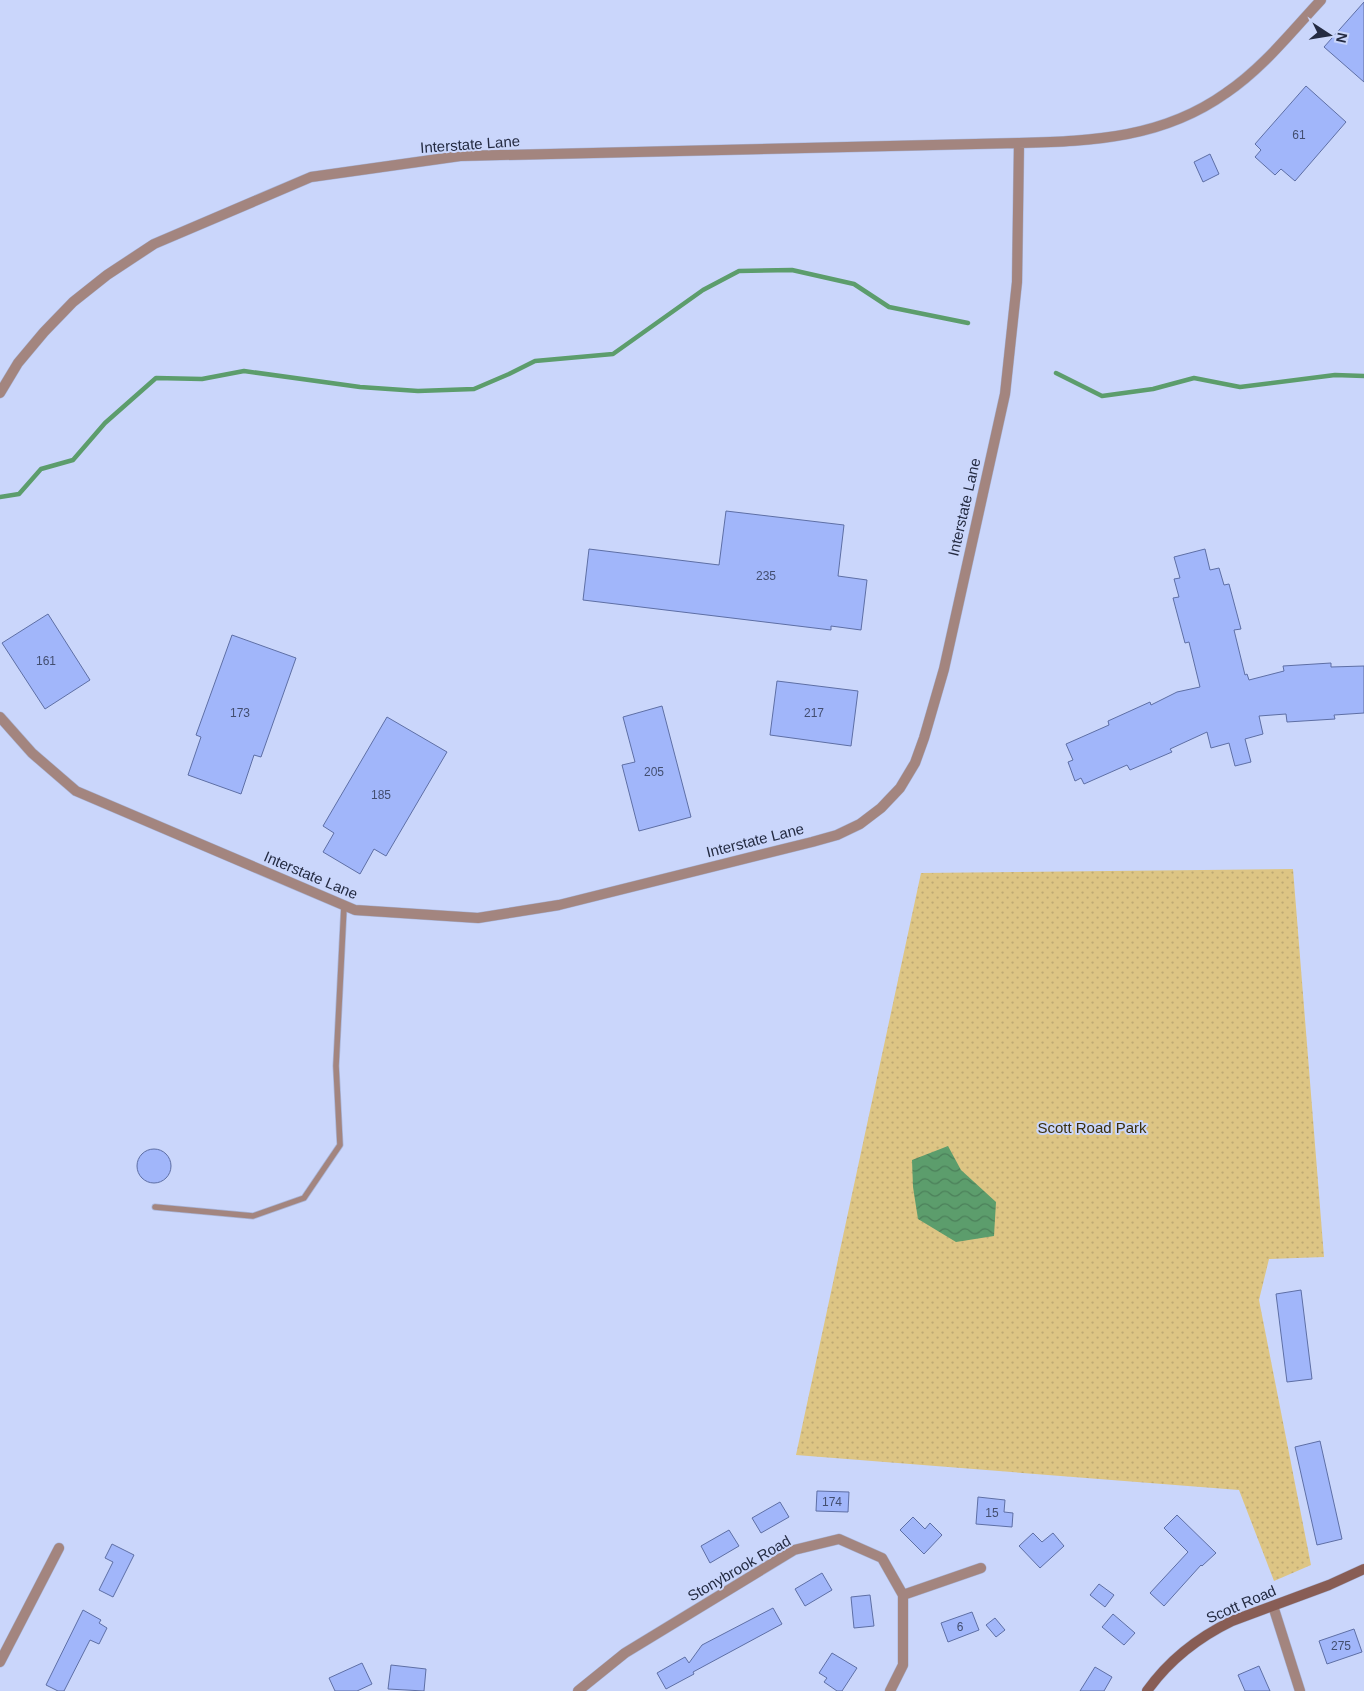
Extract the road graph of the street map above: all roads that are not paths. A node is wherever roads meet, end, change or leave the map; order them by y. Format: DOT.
graph roads {
  1 [pos="1321,0"];
  2 [pos="1019,143"];
  3 [pos="0,393"];
  4 [pos="0,717"];
  5 [pos="344,906"];
  6 [pos="155,1207"];
  7 [pos="59,1548"];
  8 [pos="981,1568"];
  9 [pos="1364,1569"];
  10 [pos="903,1595"];
  11 [pos="1273,1606"];
  12 [pos="0,1662"];
  13 [pos="578,1691"];
  14 [pos="890,1691"];
  15 [pos="1147,1691"];
  16 [pos="1300,1691"];
  1 -- 2 [label="street, Interstate Lane"];
  2 -- 3 [label="street, Interstate Lane"];
  2 -- 5 [label="street, Interstate Lane"];
  4 -- 5 [label="street, Interstate Lane"];
  5 -- 6 [label="lane"];
  7 -- 12 [label="street"];
  8 -- 10 [label="street"];
  9 -- 11 [label="main road, Scott Road"];
  10 -- 13 [label="street, Stonybrook Road"];
  10 -- 14 [label="street, Stonybrook Road"];
  11 -- 15 [label="main road, Scott Road"];
  11 -- 16 [label="street"];
}
